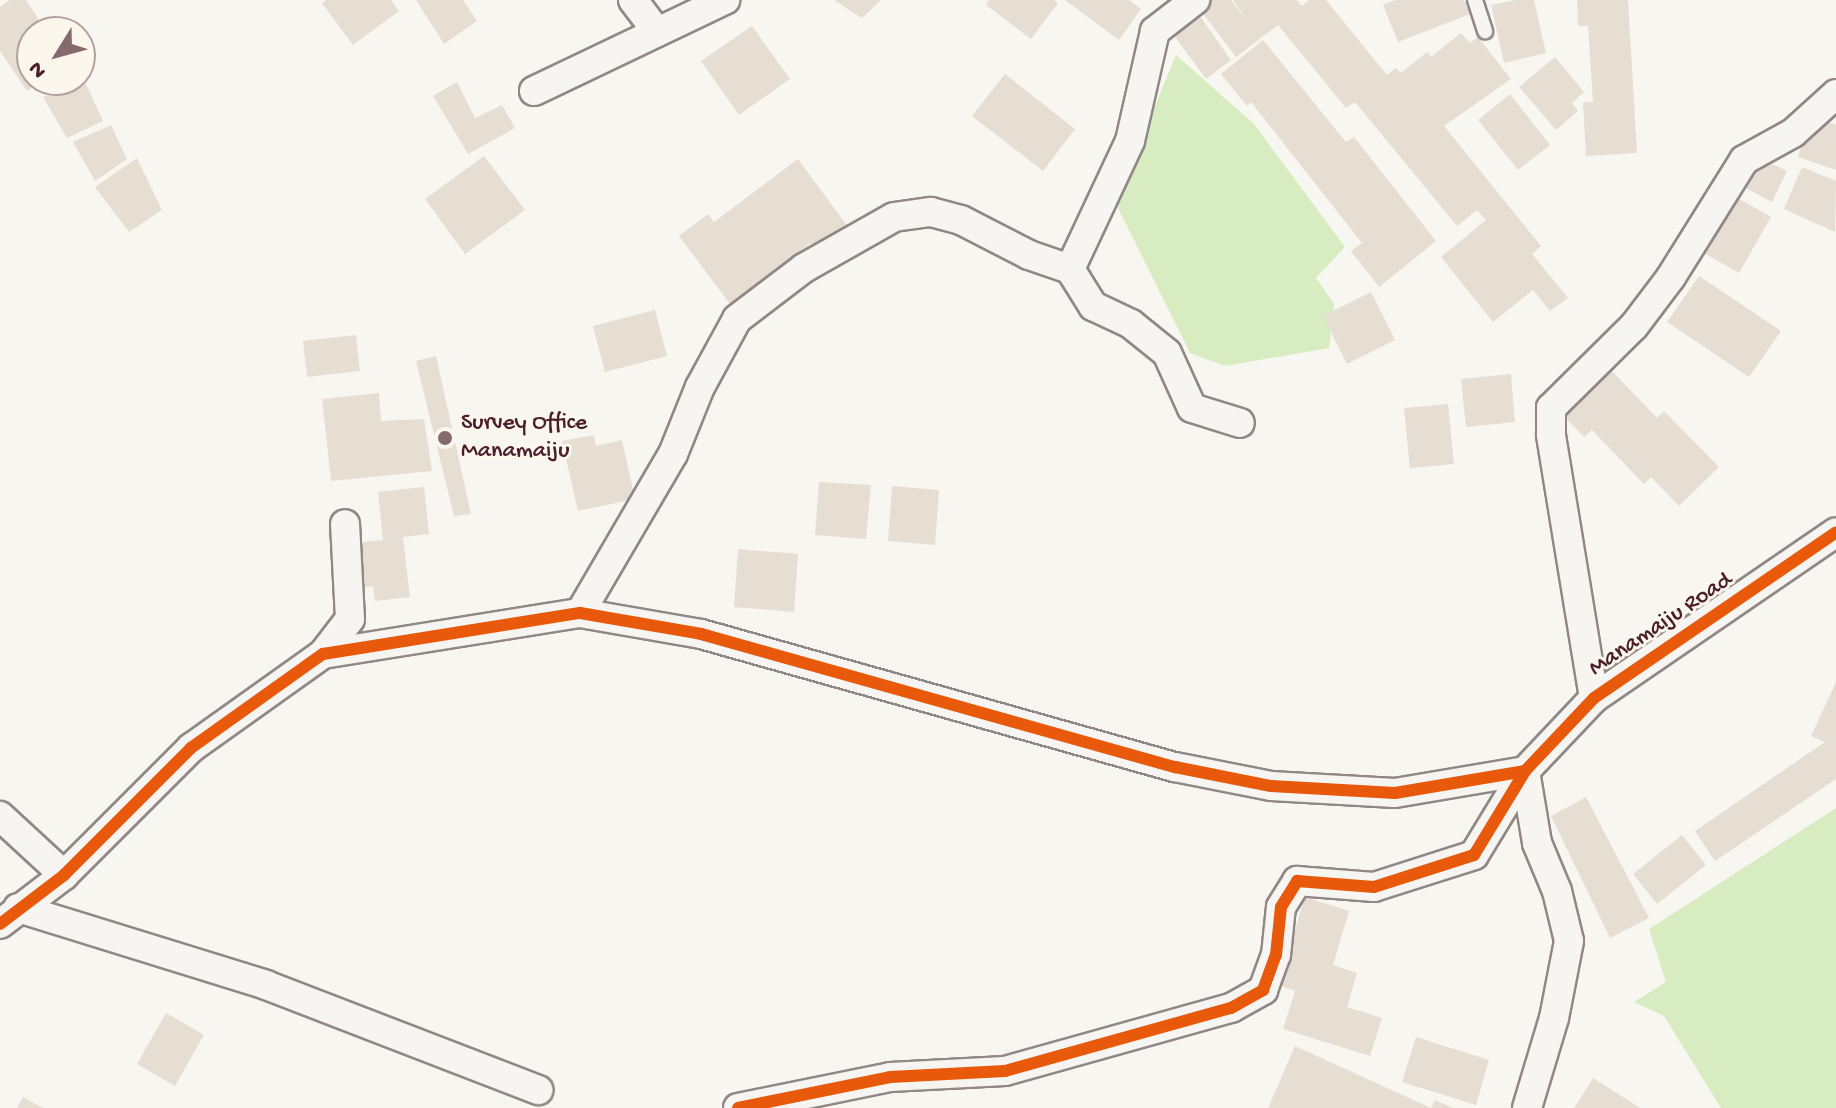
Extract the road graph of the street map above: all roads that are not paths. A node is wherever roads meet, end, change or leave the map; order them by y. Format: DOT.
graph roads {
  1 [pos="633,0"];
  2 [pos="725,0"];
  3 [pos="1195,0"];
  4 [pos="1475,0"];
  5 [pos="1485,31"];
  6 [pos="657,32"];
  7 [pos="534,91"];
  8 [pos="1836,94"];
  9 [pos="1070,269"];
  10 [pos="1240,423"];
  11 [pos="345,524"];
  12 [pos="1836,532"];
  13 [pos="580,613"];
  14 [pos="323,654"];
  15 [pos="1594,698"];
  16 [pos="1525,771"];
  17 [pos="0,816"];
  18 [pos="64,875"];
  19 [pos="9,916"];
  20 [pos="538,1090"];
  21 [pos="738,1108"];
  22 [pos="1527,1108"];
  1 -- 6 [label="street"];
  2 -- 6 [label="street"];
  3 -- 9 [label="street"];
  4 -- 5 [label="lane"];
  6 -- 7 [label="street"];
  8 -- 15 [label="street"];
  9 -- 10 [label="street"];
  9 -- 13 [label="street"];
  11 -- 14 [label="street"];
  12 -- 15 [label="street, Manamaiju Road"];
  13 -- 14 [label="street"];
  13 -- 16 [label="street"];
  14 -- 18 [label="street"];
  15 -- 16 [label="street, Manamaiju Road"];
  16 -- 21 [label="street, Manamaiju Road"];
  16 -- 22 [label="street"];
  17 -- 18 [label="street"];
  18 -- 19 [label="street"];
  19 -- 20 [label="street"];
}
